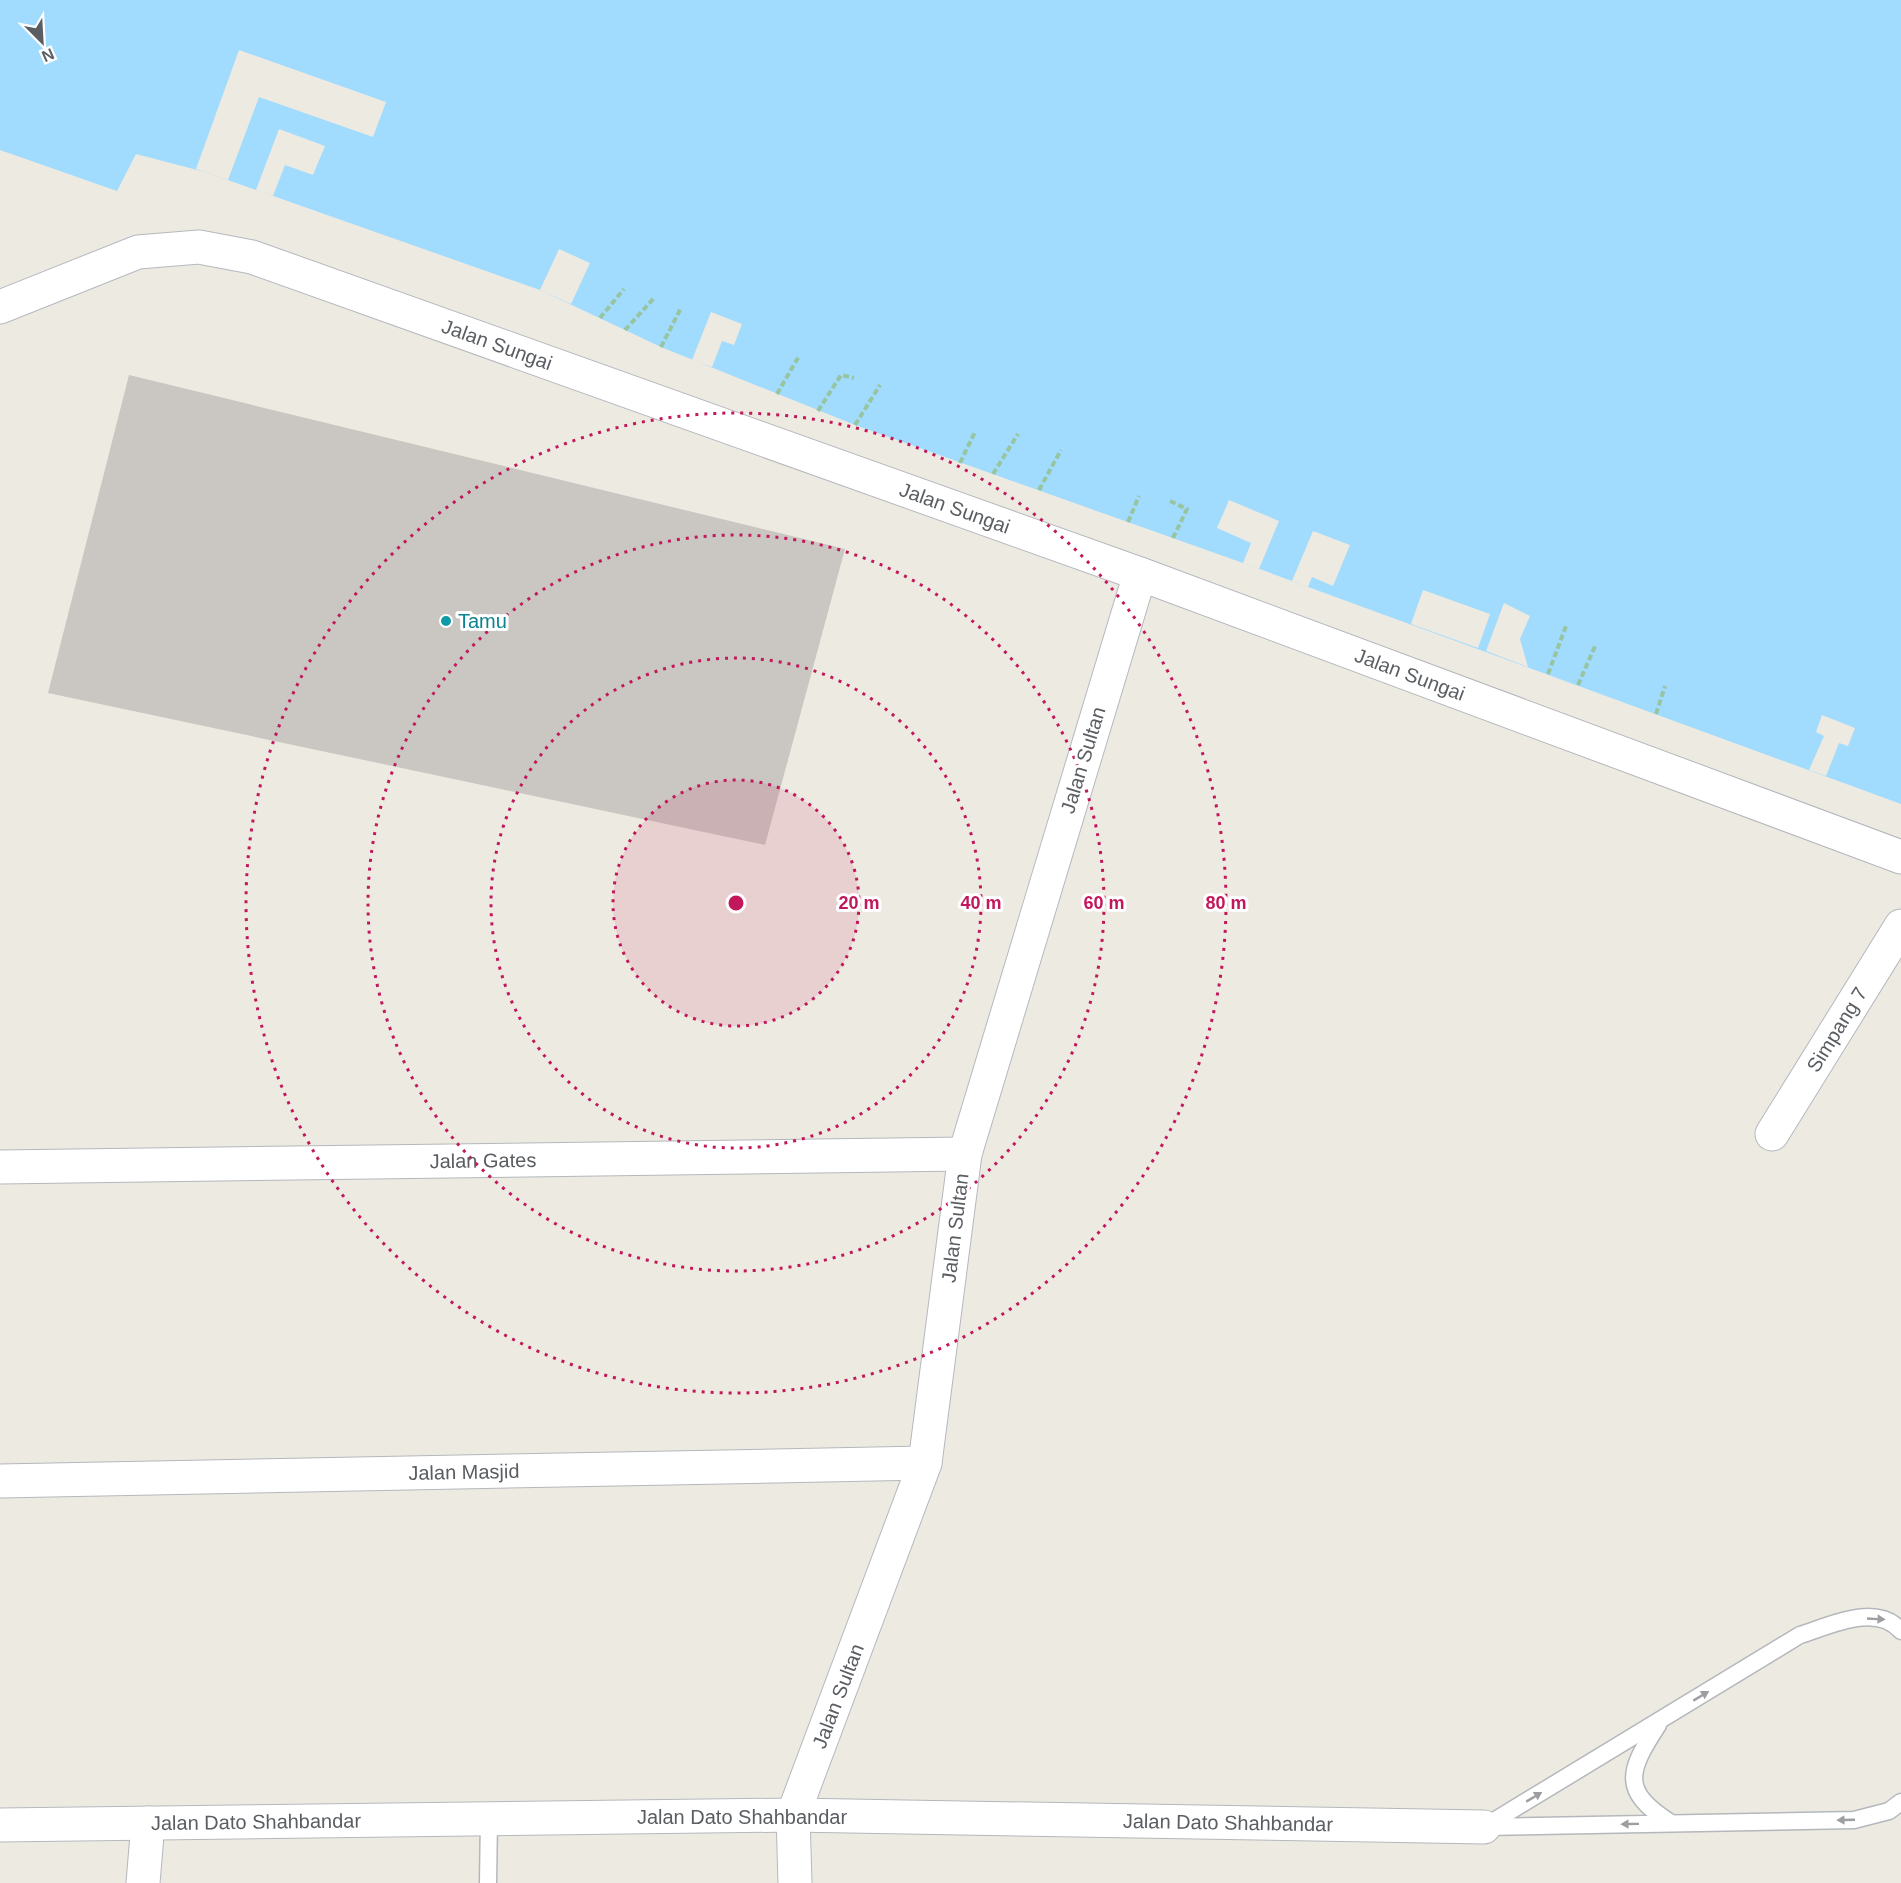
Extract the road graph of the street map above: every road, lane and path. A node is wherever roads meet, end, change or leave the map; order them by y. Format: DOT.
graph roads {
  1 [pos="624,289"];
  2 [pos="654,298"];
  3 [pos="0,308"];
  4 [pos="681,309"];
  5 [pos="600,318"];
  6 [pos="625,330"];
  7 [pos="661,347"];
  8 [pos="799,356"];
  9 [pos="854,378"];
  10 [pos="880,385"];
  11 [pos="777,394"];
  12 [pos="818,411"];
  13 [pos="855,425"];
  14 [pos="975,432"];
  15 [pos="1018,434"];
  16 [pos="1061,450"];
  17 [pos="960,463"];
  18 [pos="993,474"];
  19 [pos="1039,490"];
  20 [pos="1139,496"];
  21 [pos="1170,501"];
  22 [pos="1128,522"];
  23 [pos="1173,538"];
  24 [pos="1140,574"];
  25 [pos="1566,626"];
  26 [pos="1596,644"];
  27 [pos="1548,674"];
  28 [pos="1578,685"];
  29 [pos="1665,686"];
  30 [pos="1656,714"];
  31 [pos="1901,857"];
  32 [pos="1901,926"];
  33 [pos="1772,1134"];
  34 [pos="965,1154"];
  35 [pos="0,1167"];
  36 [pos="925,1463"];
  37 [pos="0,1481"];
  38 [pos="1901,1631"];
  39 [pos="1661,1720"];
  40 [pos="1901,1802"];
  41 [pos="793,1815"];
  42 [pos="489,1819"];
  43 [pos="148,1823"];
  44 [pos="1672,1823"];
  45 [pos="0,1825"];
  46 [pos="1484,1827"];
  47 [pos="143,1883"];
  48 [pos="488,1883"];
  49 [pos="795,1883"];
  1 -- 5 [label="path"];
  2 -- 6 [label="path"];
  3 -- 24 [label="street, Jalan Sungai"];
  4 -- 7 [label="path"];
  8 -- 11 [label="path"];
  9 -- 12 [label="path"];
  10 -- 13 [label="path"];
  14 -- 17 [label="path"];
  15 -- 18 [label="path"];
  16 -- 19 [label="path"];
  20 -- 22 [label="path"];
  21 -- 23 [label="path"];
  24 -- 31 [label="street, Jalan Sungai"];
  24 -- 34 [label="street, Jalan Sultan"];
  25 -- 27 [label="path"];
  26 -- 28 [label="path"];
  29 -- 30 [label="path"];
  32 -- 33 [label="street, Simpang 7"];
  34 -- 35 [label="street, Jalan Gates"];
  34 -- 36 [label="street, Jalan Sultan"];
  36 -- 37 [label="street, Jalan Masjid"];
  36 -- 41 [label="street, Jalan Sultan"];
  39 -- 38 [label="lane, one-way"];
  39 -- 44 [label="lane"];
  46 -- 39 [label="lane, one-way"];
  40 -- 44 [label="lane, one-way"];
  41 -- 42 [label="street, Jalan Dato Shahbandar"];
  41 -- 46 [label="street, Jalan Dato Shahbandar"];
  41 -- 49 [label="street, Jalan Sultan"];
  42 -- 43 [label="street, Jalan Dato Shahbandar"];
  42 -- 48 [label="lane"];
  43 -- 45 [label="street, Jalan Dato Shahbandar"];
  43 -- 47 [label="street"];
  44 -- 46 [label="lane, one-way"];
}
